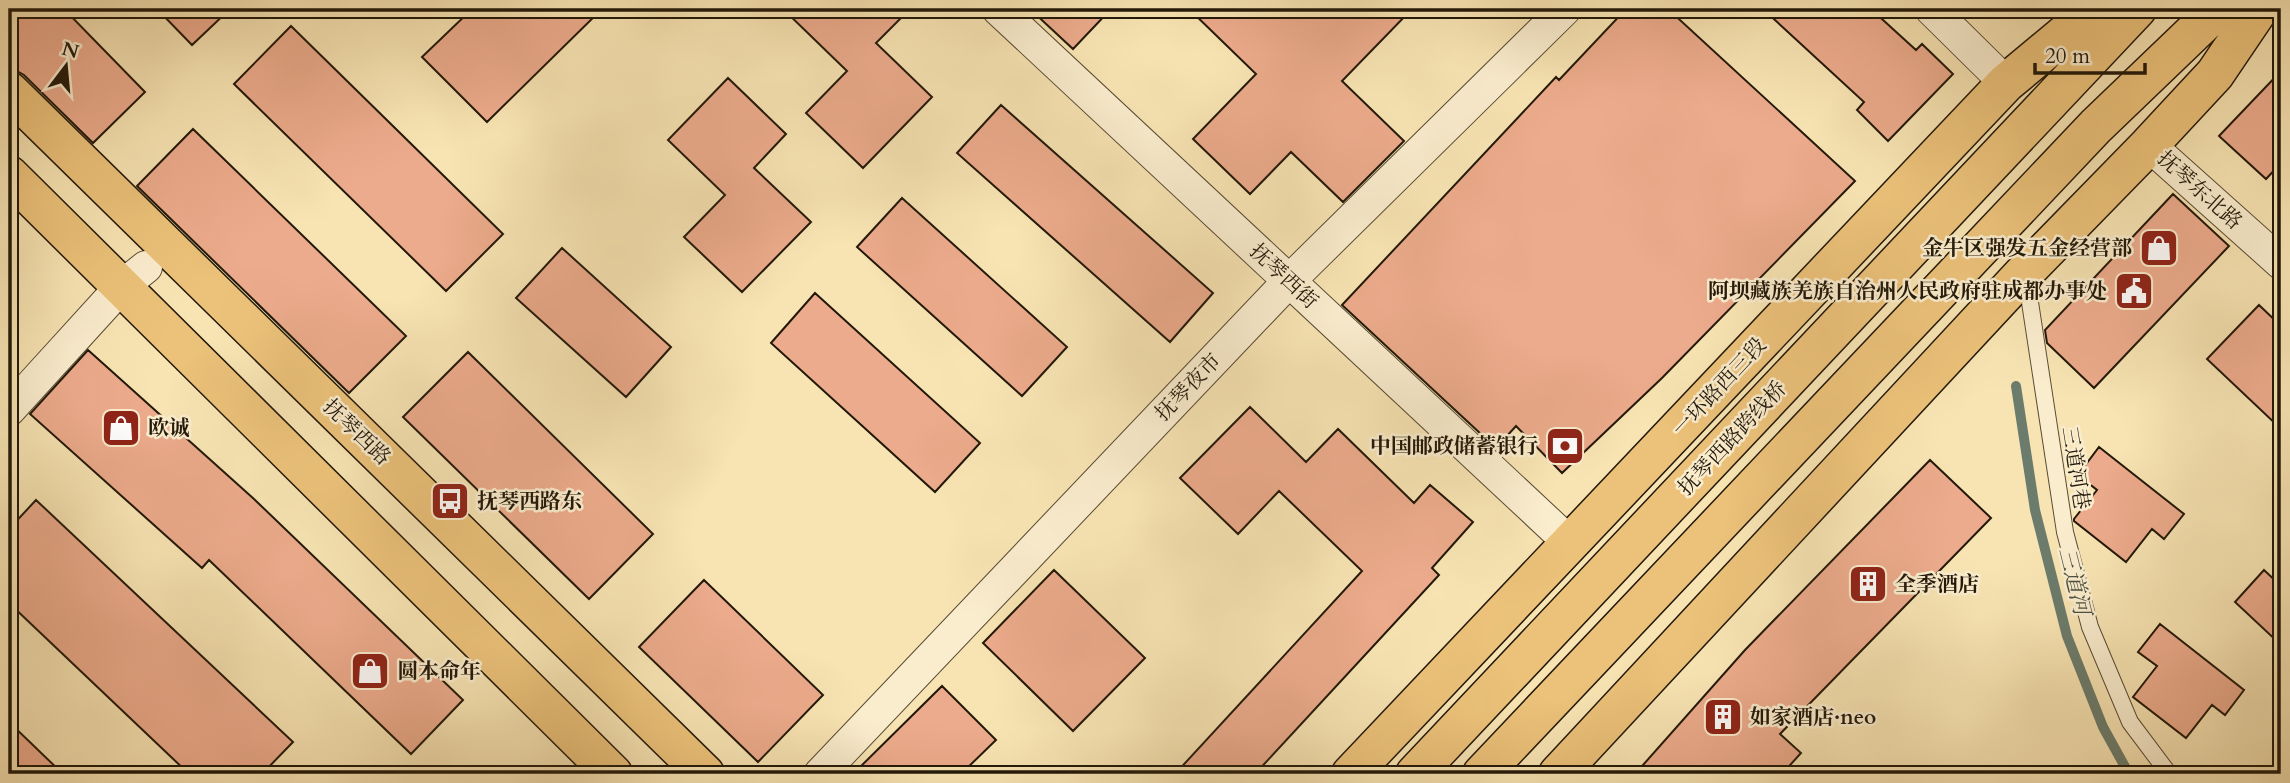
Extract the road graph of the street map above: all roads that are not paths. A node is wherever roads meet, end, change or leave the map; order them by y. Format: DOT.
graph roads {
  1 [pos="998,9"];
  2 [pos="1565,9"];
  3 [pos="1931,9"];
  4 [pos="2095,9"];
  5 [pos="2137,9"];
  6 [pos="2218,9"];
  7 [pos="2259,9"];
  8 [pos="2006,83"];
  9 [pos="9,91"];
  10 [pos="2149,145"];
  11 [pos="9,175"];
  12 [pos="2281,263"];
  13 [pos="2025,272"];
  14 [pos="133,277"];
  15 [pos="1289,281"];
  16 [pos="9,410"];
  17 [pos="1571,544"];
  18 [pos="1566,771"];
  19 [pos="613,774"];
  20 [pos="705,774"];
  21 [pos="820,774"];
  22 [pos="1351,774"];
  23 [pos="1415,774"];
  24 [pos="1482,774"];
  25 [pos="2169,774"];
  1 -- 15 [label="street, 抚琴西街"];
  2 -- 15 [label="street, 抚琴夜市"];
  3 -- 8 [label="street"];
  4 -- 8 [label="main road, 一环路西三段"];
  5 -- 23 [label="main road, 抚琴西路跨线桥"];
  6 -- 24 [label="main road"];
  7 -- 10 [label="main road"];
  8 -- 17 [label="main road, 一环路西三段"];
  9 -- 20 [label="main road, 抚琴西路"];
  10 -- 12 [label="street, 抚琴东北路"];
  10 -- 13 [label="main road"];
  11 -- 14 [label="main road"];
  13 -- 18 [label="main road"];
  13 -- 25 [label="lane, 三道河巷"];
  14 -- 16 [label="street"];
  14 -- 19 [label="main road"];
  15 -- 17 [label="street, 抚琴西街"];
  15 -- 21 [label="street, 抚琴夜市"];
  17 -- 22 [label="main road, 一环路西三段"];
}
